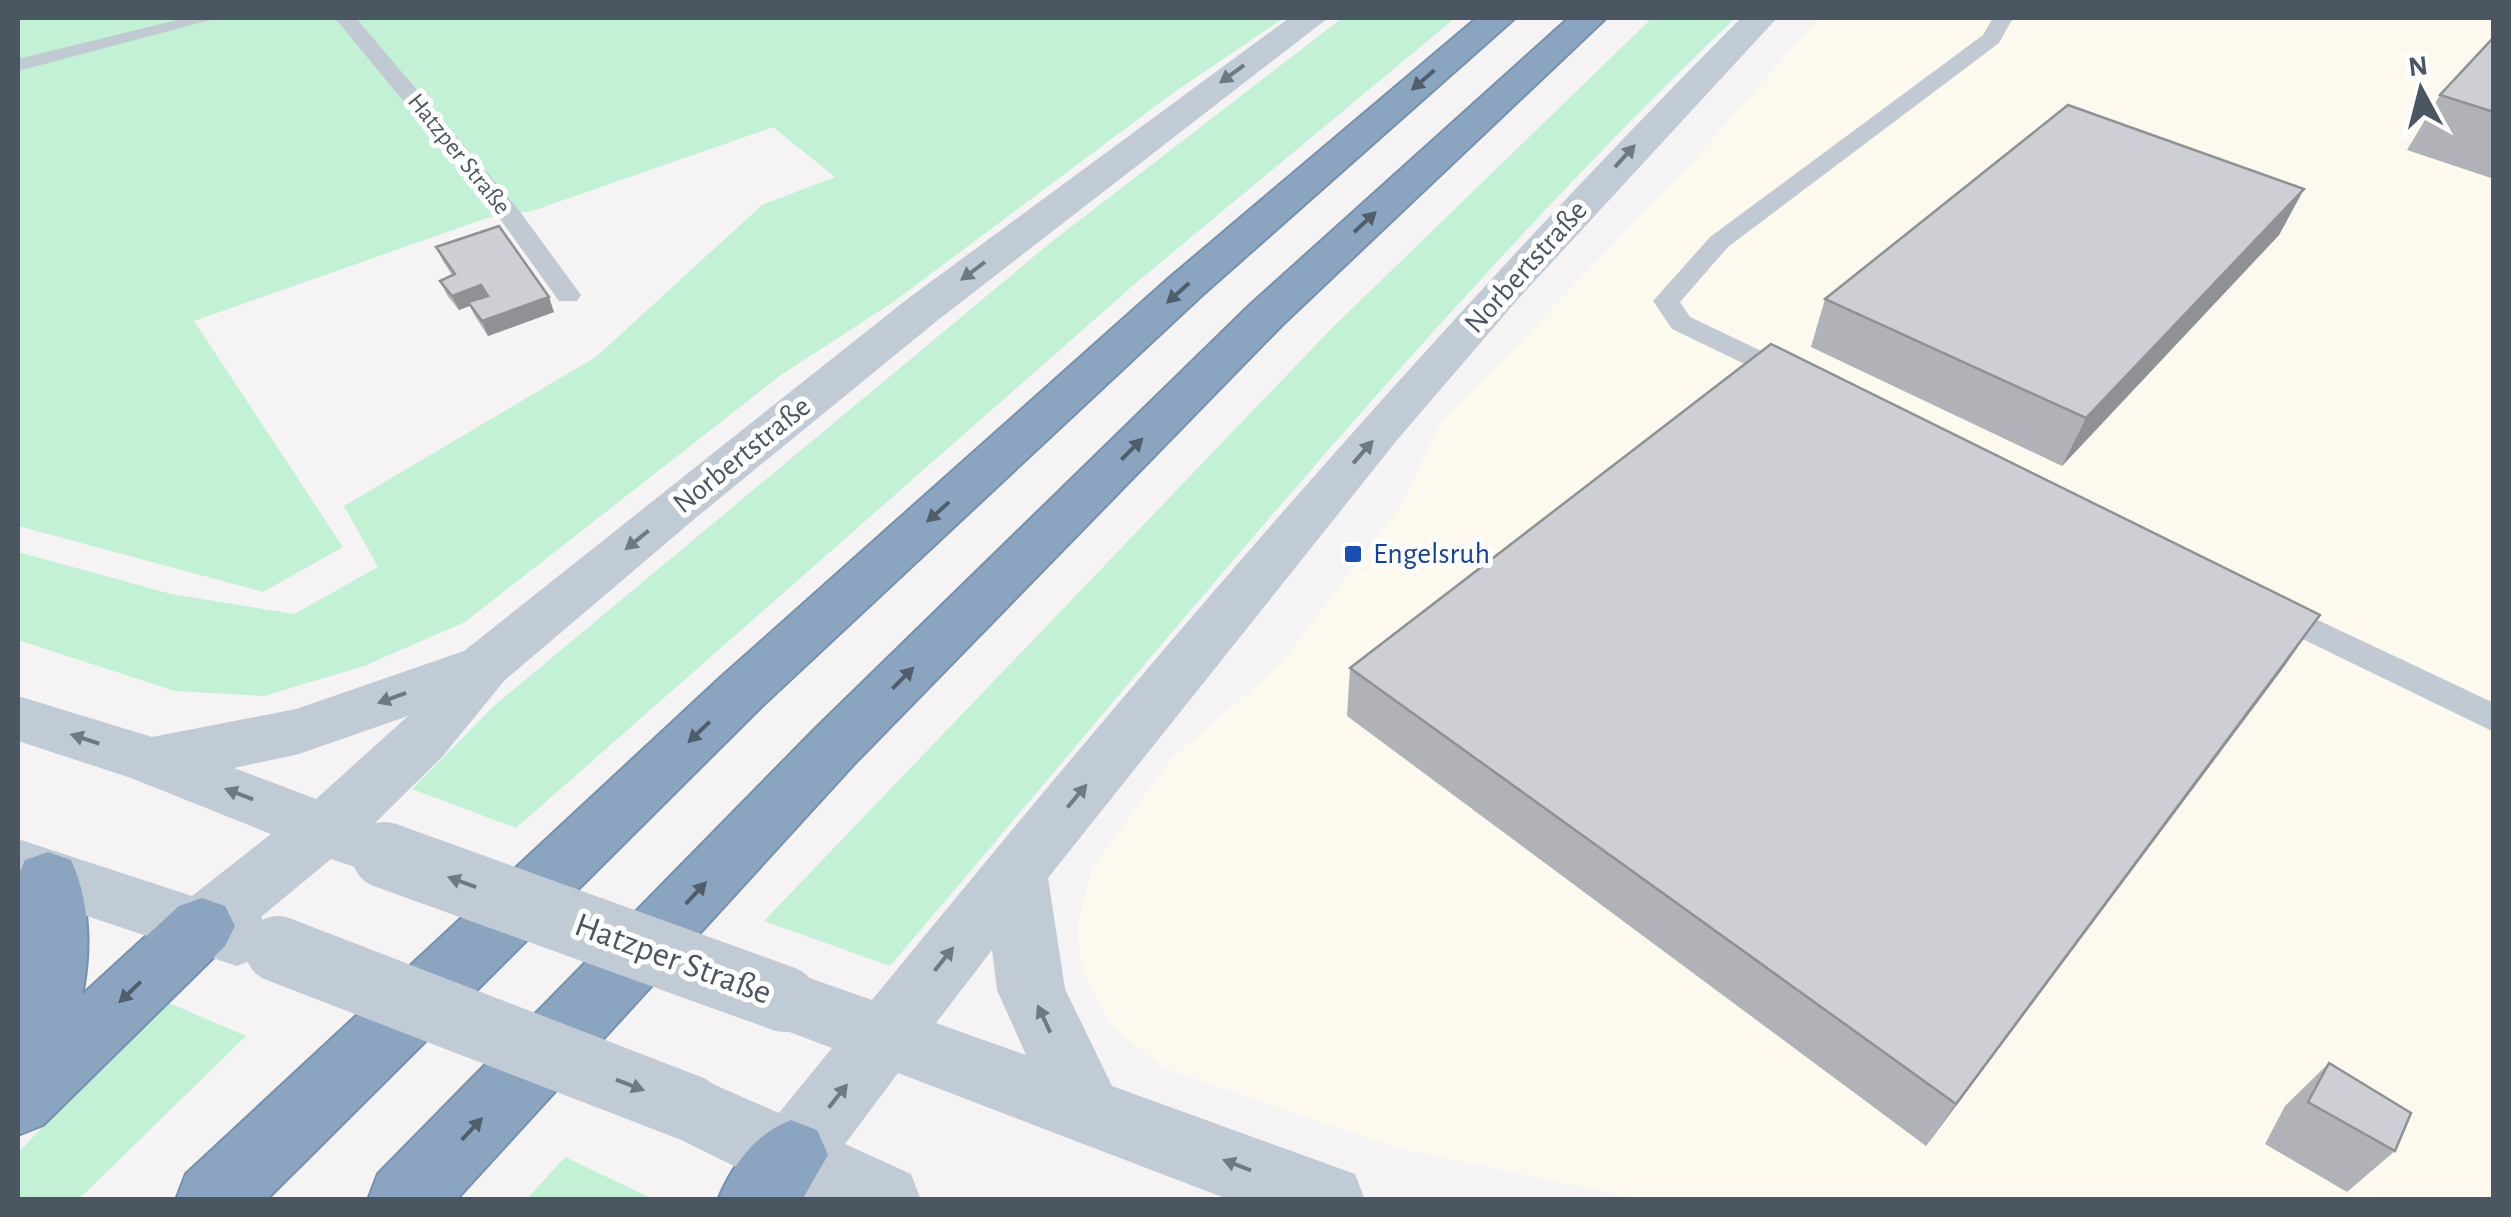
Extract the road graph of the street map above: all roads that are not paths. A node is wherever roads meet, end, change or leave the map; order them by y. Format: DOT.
graph roads {
  1 [pos="208,18"];
  2 [pos="345,18"];
  3 [pos="1311,18"];
  4 [pos="1498,18"];
  5 [pos="1588,18"];
  6 [pos="1760,18"];
  7 [pos="2002,18"];
  8 [pos="18,65"];
  9 [pos="568,295"];
  10 [pos="1824,392"];
  11 [pos="2246,598"];
  12 [pos="484,666"];
  13 [pos="18,718"];
  14 [pos="2494,719"];
  15 [pos="152,760"];
  16 [pos="326,828"];
  17 [pos="1015,871"];
  18 [pos="33,872"];
  19 [pos="202,926"];
  20 [pos="884,1036"];
  21 [pos="18,1057"];
  22 [pos="18,1101"];
  23 [pos="1085,1107"];
  24 [pos="773,1177"];
  25 [pos="213,1200"];
  26 [pos="405,1200"];
  27 [pos="884,1200"];
  28 [pos="1328,1200"];
  1 -- 8 [label="lane"];
  2 -- 9 [label="lane, Hatzper Straße"];
  3 -- 12 [label="main road, Norbertstraße, one-way"];
  4 -- 25 [label="highway, one-way"];
  26 -- 5 [label="highway, one-way"];
  17 -- 6 [label="main road, Norbertstraße, one-way"];
  7 -- 10 [label="lane"];
  11 -- 14 [label="lane"];
  12 -- 15 [label="main road, one-way"];
  12 -- 16 [label="main road, Norbertstraße"];
  15 -- 13 [label="main road, Hatzper Straße, one-way"];
  16 -- 15 [label="main road, Hatzper Straße, one-way"];
  16 -- 19 [label="main road, Norbertstraße"];
  20 -- 16 [label="main road, Hatzper Straße, one-way, bridge"];
  20 -- 17 [label="main road, Norbertstraße, one-way"];
  23 -- 17 [label="main road, one-way"];
  18 -- 19 [label="main road"];
  18 -- 21 [label="highway"];
  19 -- 22 [label="highway, one-way"];
  19 -- 24 [label="main road, one-way, bridge"];
  20 -- 23 [label="main road, Hatzper Straße"];
  24 -- 20 [label="main road, Norbertstraße, one-way"];
  28 -- 23 [label="main road, Hatzper Straße, one-way"];
  24 -- 27 [label="main road"];
}
